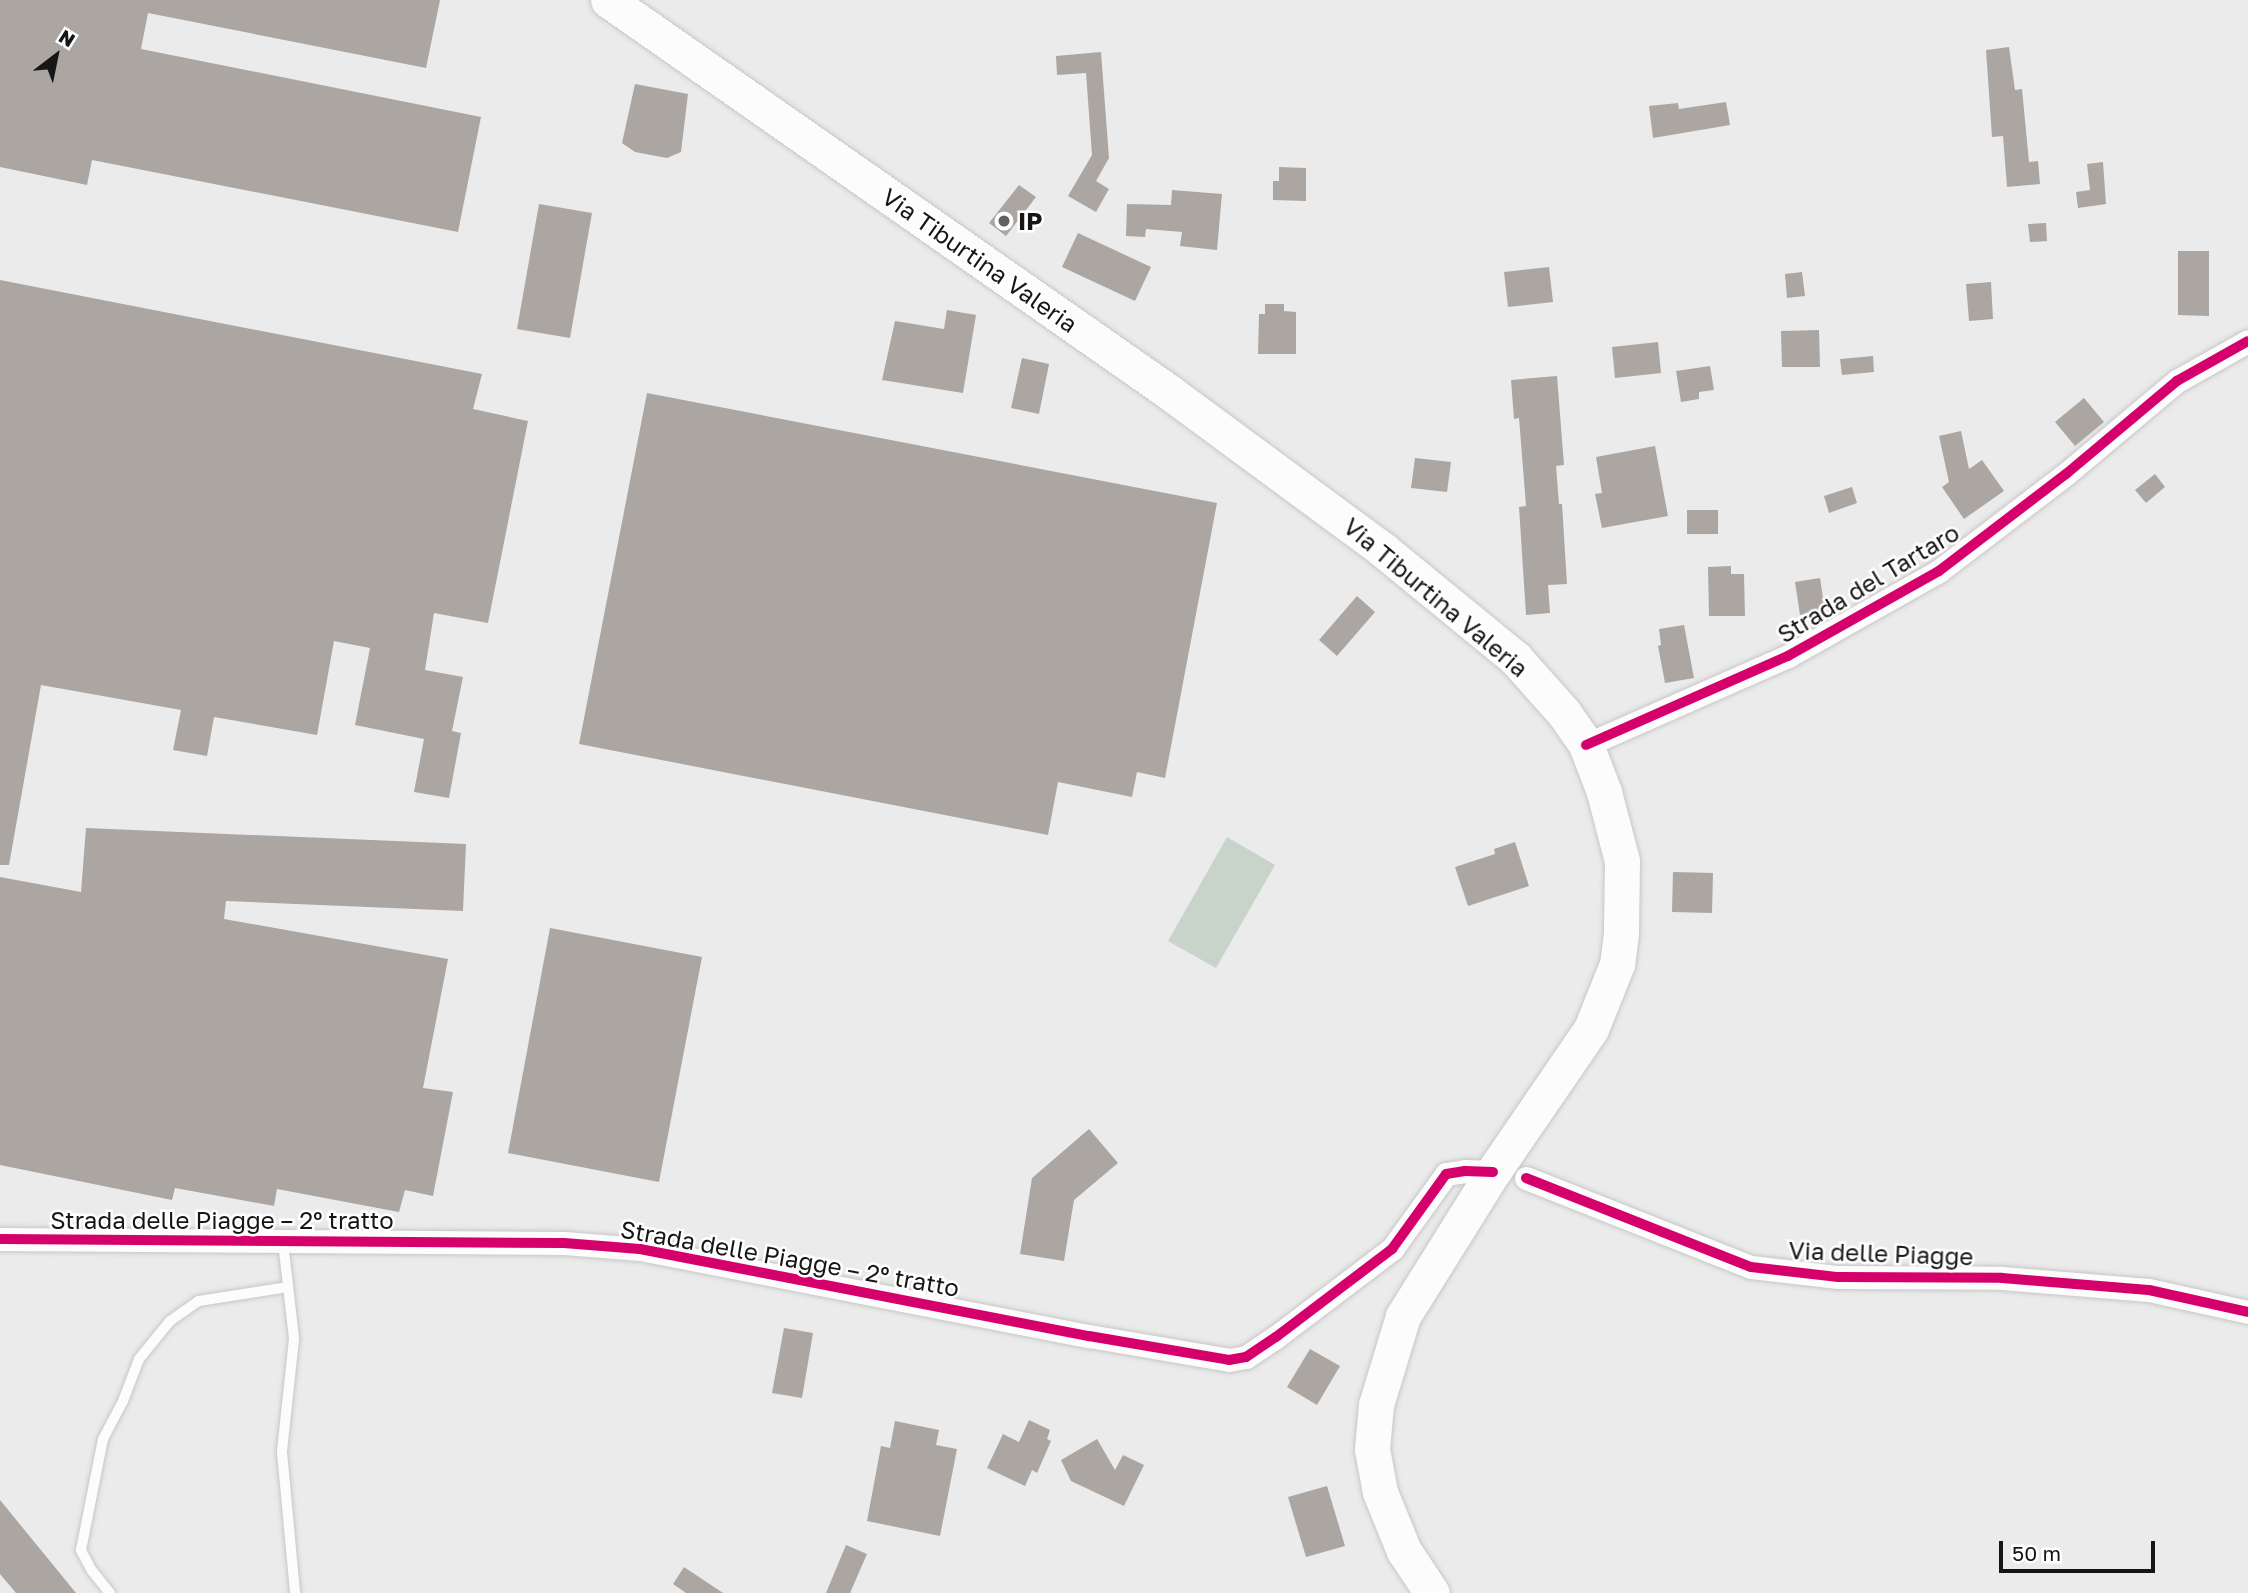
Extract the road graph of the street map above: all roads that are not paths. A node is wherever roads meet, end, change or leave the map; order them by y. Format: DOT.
graph roads {
  1 [pos="608,0"];
  2 [pos="2248,341"];
  3 [pos="1586,745"];
  4 [pos="1509,1175"];
  5 [pos="0,1239"];
  6 [pos="283,1242"];
  7 [pos="288,1287"];
  8 [pos="2248,1312"];
  9 [pos="110,1593"];
  10 [pos="295,1593"];
  11 [pos="1432,1593"];
  1 -- 3 [label="main road, Via Tiburtina Valeria"];
  2 -- 3 [label="street, Strada del Tartaro"];
  3 -- 4 [label="main road, Via Tiburtina Valeria"];
  4 -- 6 [label="street, Strada delle Piagge – 2º tratto"];
  4 -- 8 [label="street, Via delle Piagge"];
  4 -- 11 [label="main road, Via Tiburtina Valeria"];
  5 -- 6 [label="street, Strada delle Piagge – 2º tratto"];
  6 -- 7 [label="lane"];
  7 -- 9 [label="lane"];
  7 -- 10 [label="lane"];
}
